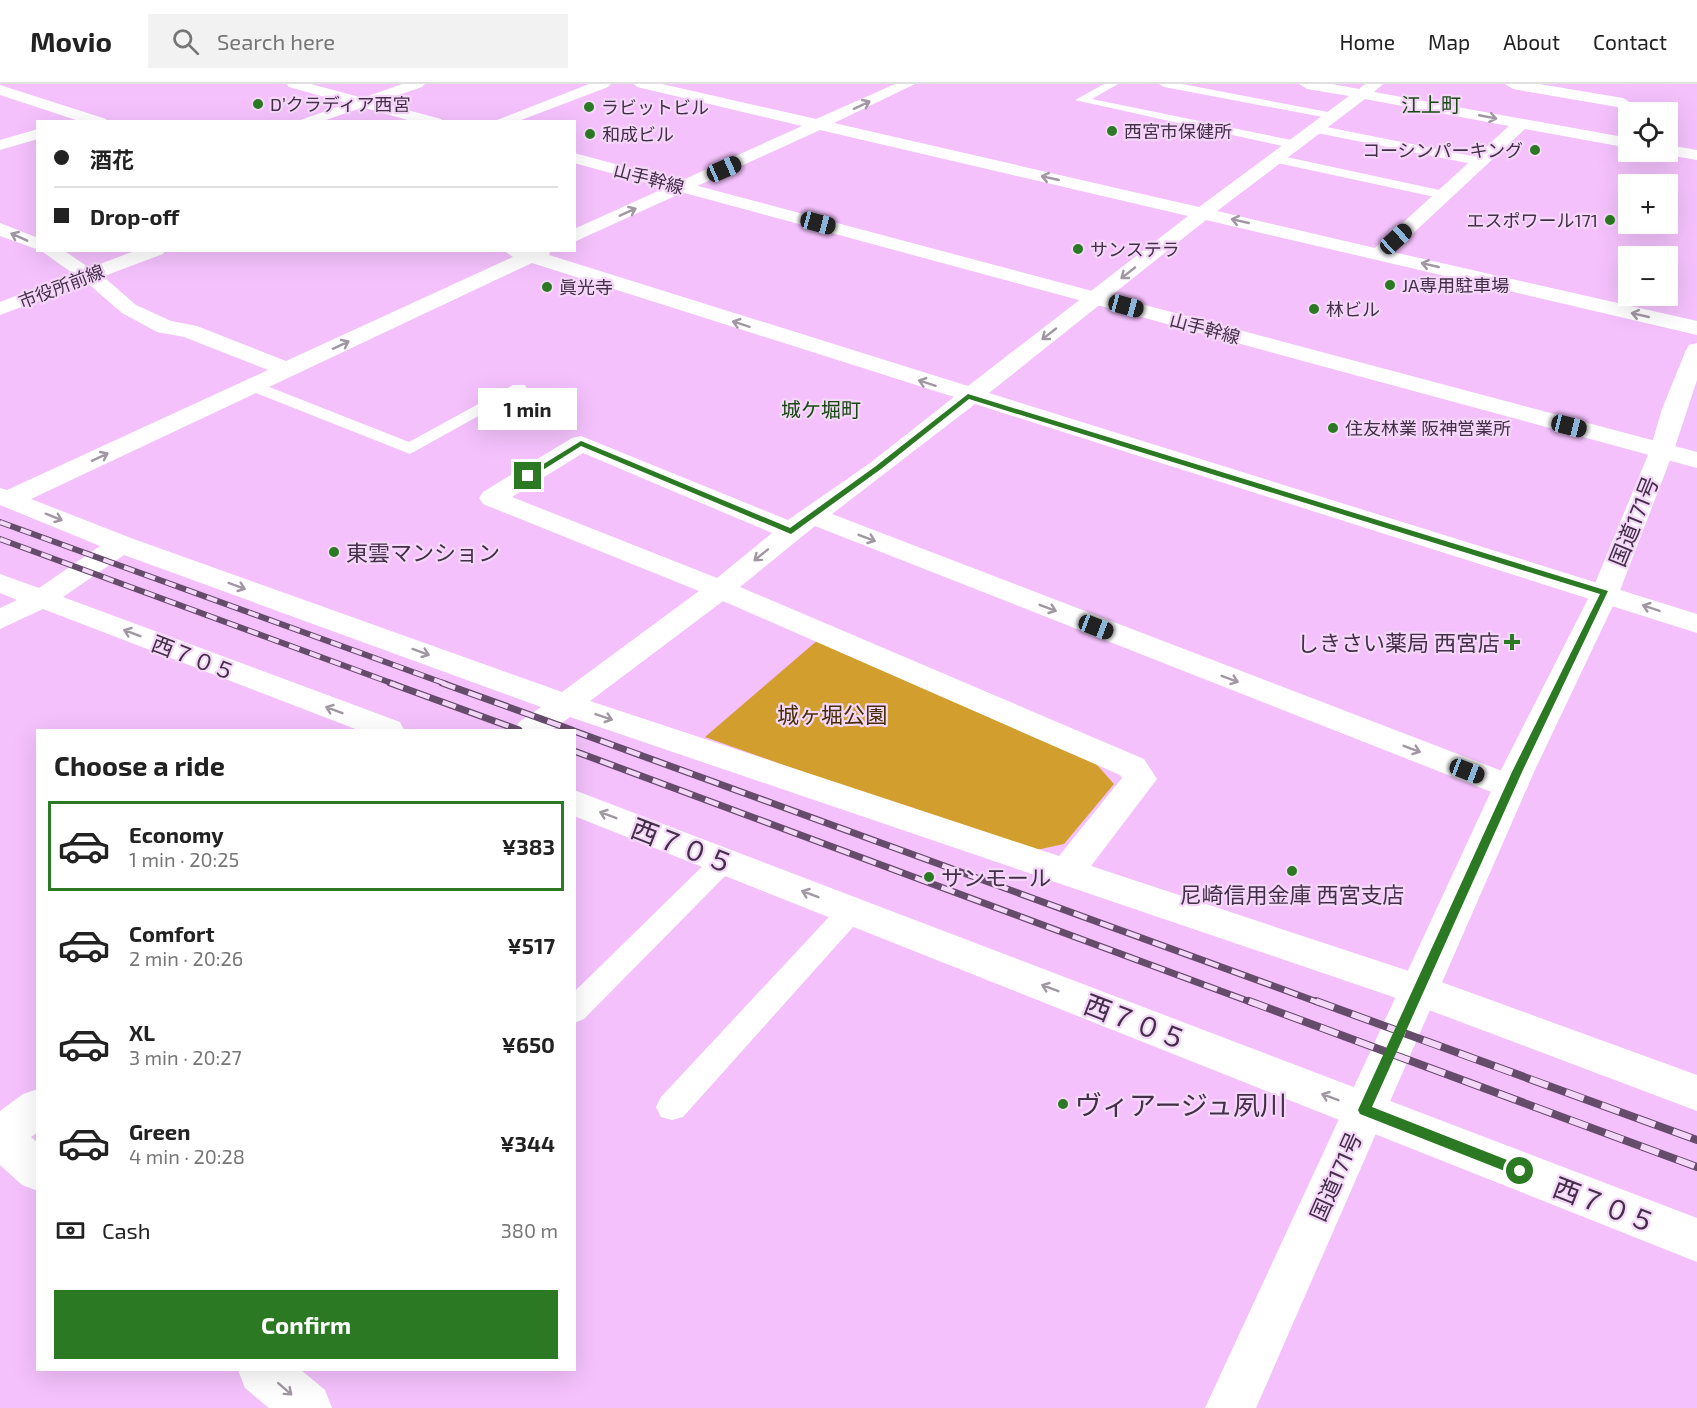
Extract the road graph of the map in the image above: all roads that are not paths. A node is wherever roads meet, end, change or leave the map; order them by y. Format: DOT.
graph roads {
  1 [pos="294,84"];
  2 [pos="417,84"];
  3 [pos="603,84"];
  4 [pos="642,84"];
  5 [pos="907,84"];
  6 [pos="1113,84"];
  7 [pos="1164,84"];
  8 [pos="1307,84"];
  9 [pos="1513,84"];
  10 [pos="1368,89"];
  11 [pos="0,90"];
  12 [pos="1636,90"];
  13 [pos="361,102"];
  14 [pos="1618,102"];
  15 [pos="1624,102"];
  16 [pos="1618,108"];
  17 [pos="1333,116"];
  18 [pos="88,120"];
  19 [pos="309,120"];
  20 [pos="428,120"];
  21 [pos="505,120"];
  22 [pos="1521,124"];
  23 [pos="820,125"];
  24 [pos="1316,129"];
  25 [pos="36,135"];
  26 [pos="1590,136"];
  27 [pos="1618,141"];
  28 [pos="1296,145"];
  29 [pos="0,146"];
  30 [pos="1678,152"];
  31 [pos="1697,155"];
  32 [pos="576,159"];
  33 [pos="1277,159"];
  34 [pos="1482,162"];
  35 [pos="684,187"];
  36 [pos="1443,195"];
  37 [pos="1203,213"];
  38 [pos="0,229"];
  39 [pos="576,235"];
  40 [pos="36,244"];
  41 [pos="52,252"];
  42 [pos="151,252"];
  43 [pos="528,252"];
  44 [pos="1380,253"];
  45 [pos="87,276"];
  46 [pos="1095,298"];
  47 [pos="0,309"];
  48 [pos="1697,328"];
  49 [pos="1697,350"];
  50 [pos="288,370"];
  51 [pos="254,386"];
  52 [pos="519,389"];
  53 [pos="968,396"];
  54 [pos="1662,450"];
  55 [pos="1697,460"];
  56 [pos="4,497"];
  57 [pos="802,524"];
  58 [pos="121,544"];
  59 [pos="0,582"];
  60 [pos="720,589"];
  61 [pos="1605,593"];
  62 [pos="41,598"];
  63 [pos="0,620"];
  64 [pos="1697,624"];
  65 [pos="565,704"];
  66 [pos="385,729"];
  67 [pos="532,729"];
  68 [pos="1511,788"];
  69 [pos="576,803"];
  70 [pos="724,861"];
  71 [pos="1066,872"];
  72 [pos="852,910"];
  73 [pos="1419,990"];
  74 [pos="576,1009"];
  75 [pos="1697,1093"];
  76 [pos="672,1107"];
  77 [pos="36,1109"];
  78 [pos="1364,1110"];
  79 [pos="0,1137"];
  80 [pos="36,1170"];
  81 [pos="1697,1240"];
  82 [pos="264,1371"];
  83 [pos="307,1408"];
  84 [pos="1230,1408"];
  1 -- 13 [label="main road"];
  2 -- 13 [label="main road"];
  3 -- 21 [label="main road"];
  4 -- 23 [label="main road"];
  23 -- 5 [label="main road, one-way"];
  6 -- 28 [label="lane"];
  7 -- 17 [label="lane"];
  8 -- 10 [label="main road"];
  9 -- 14 [label="main road"];
  10 -- 17 [label="main road"];
  10 -- 22 [label="main road, one-way"];
  11 -- 18 [label="main road"];
  12 -- 15 [label="main road"];
  13 -- 19 [label="main road"];
  13 -- 20 [label="main road"];
  16 -- 26 [label="main road"];
  17 -- 24 [label="main road"];
  22 -- 26 [label="main road"];
  22 -- 34 [label="main road"];
  23 -- 35 [label="main road"];
  37 -- 23 [label="main road, one-way"];
  24 -- 28 [label="main road"];
  24 -- 34 [label="lane"];
  25 -- 29 [label="main road"];
  26 -- 27 [label="main road"];
  28 -- 33 [label="main road"];
  30 -- 31 [label="main road"];
  32 -- 35 [label="main road, 山手幹線"];
  33 -- 36 [label="lane"];
  33 -- 37 [label="main road"];
  34 -- 36 [label="main road"];
  39 -- 35 [label="main road, one-way"];
  35 -- 46 [label="main road, 山手幹線"];
  36 -- 44 [label="main road"];
  44 -- 37 [label="main road, one-way"];
  37 -- 46 [label="main road, one-way"];
  40 -- 38 [label="main road, one-way"];
  41 -- 45 [label="main road"];
  42 -- 45 [label="main road, 市役所前線"];
  50 -- 43 [label="main road, one-way"];
  53 -- 43 [label="main road, one-way"];
  48 -- 44 [label="main road, one-way"];
  45 -- 47 [label="main road, 市役所前線"];
  45 -- 50 [label="main road"];
  46 -- 53 [label="main road, one-way"];
  46 -- 54 [label="main road, 山手幹線"];
  49 -- 54 [label="main road, 国道171号"];
  50 -- 51 [label="main road"];
  51 -- 52 [label="lane"];
  56 -- 51 [label="main road, one-way"];
  53 -- 57 [label="main road"];
  53 -- 61 [label="main road"];
  54 -- 55 [label="main road, 山手幹線"];
  54 -- 61 [label="main road, 国道171号"];
  56 -- 58 [label="main road, one-way"];
  57 -- 60 [label="main road, one-way"];
  57 -- 60 [label="main road"];
  57 -- 68 [label="main road, one-way"];
  58 -- 62 [label="main road"];
  58 -- 65 [label="main road, one-way"];
  59 -- 62 [label="main road, 西７０５"];
  60 -- 65 [label="main road"];
  60 -- 71 [label="main road"];
  64 -- 61 [label="main road, one-way"];
  61 -- 68 [label="main road, 国道171号"];
  62 -- 63 [label="main road"];
  66 -- 62 [label="main road, 西７０５, one-way"];
  65 -- 67 [label="main road"];
  65 -- 71 [label="main road, one-way"];
  68 -- 73 [label="main road, 国道171号"];
  70 -- 69 [label="main road, 西７０５, one-way"];
  72 -- 70 [label="main road, 西７０５, one-way"];
  70 -- 74 [label="lane"];
  71 -- 73 [label="main road"];
  72 -- 76 [label="lane"];
  78 -- 72 [label="main road, 西７０５, one-way"];
  73 -- 75 [label="main road"];
  73 -- 78 [label="main road, 国道171号"];
  77 -- 79 [label="main road"];
  78 -- 81 [label="main road, 西７０５"];
  78 -- 84 [label="main road, 国道171号"];
  79 -- 80 [label="main road"];
  82 -- 83 [label="main road, one-way"];
}
